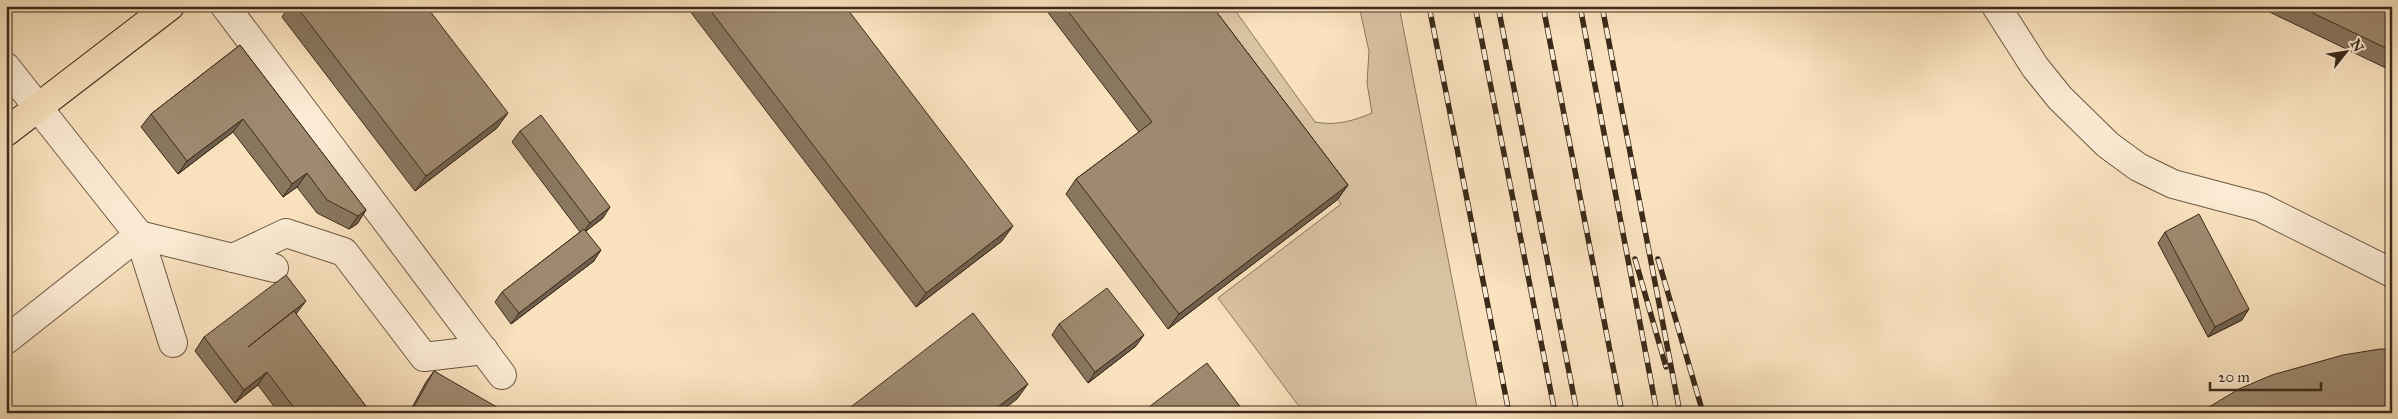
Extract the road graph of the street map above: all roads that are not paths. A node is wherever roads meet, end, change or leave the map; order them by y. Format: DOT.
graph roads {
  1 [pos="170,6"];
  2 [pos="225,6"];
  3 [pos="1996,6"];
  4 [pos="6,67"];
  5 [pos="37,108"];
  6 [pos="6,132"];
  7 [pos="139,235"];
  8 [pos="233,258"];
  9 [pos="274,268"];
  10 [pos="2392,273"];
  11 [pos="6,340"];
  12 [pos="173,343"];
  13 [pos="484,350"];
  14 [pos="502,375"];
  1 -- 5 [label="main road"];
  2 -- 13 [label="street"];
  3 -- 10 [label="street"];
  4 -- 5 [label="street"];
  5 -- 6 [label="main road"];
  5 -- 7 [label="street"];
  7 -- 8 [label="street"];
  7 -- 11 [label="street"];
  7 -- 12 [label="street"];
  8 -- 9 [label="street"];
  8 -- 13 [label="street"];
  13 -- 14 [label="street"];
}
